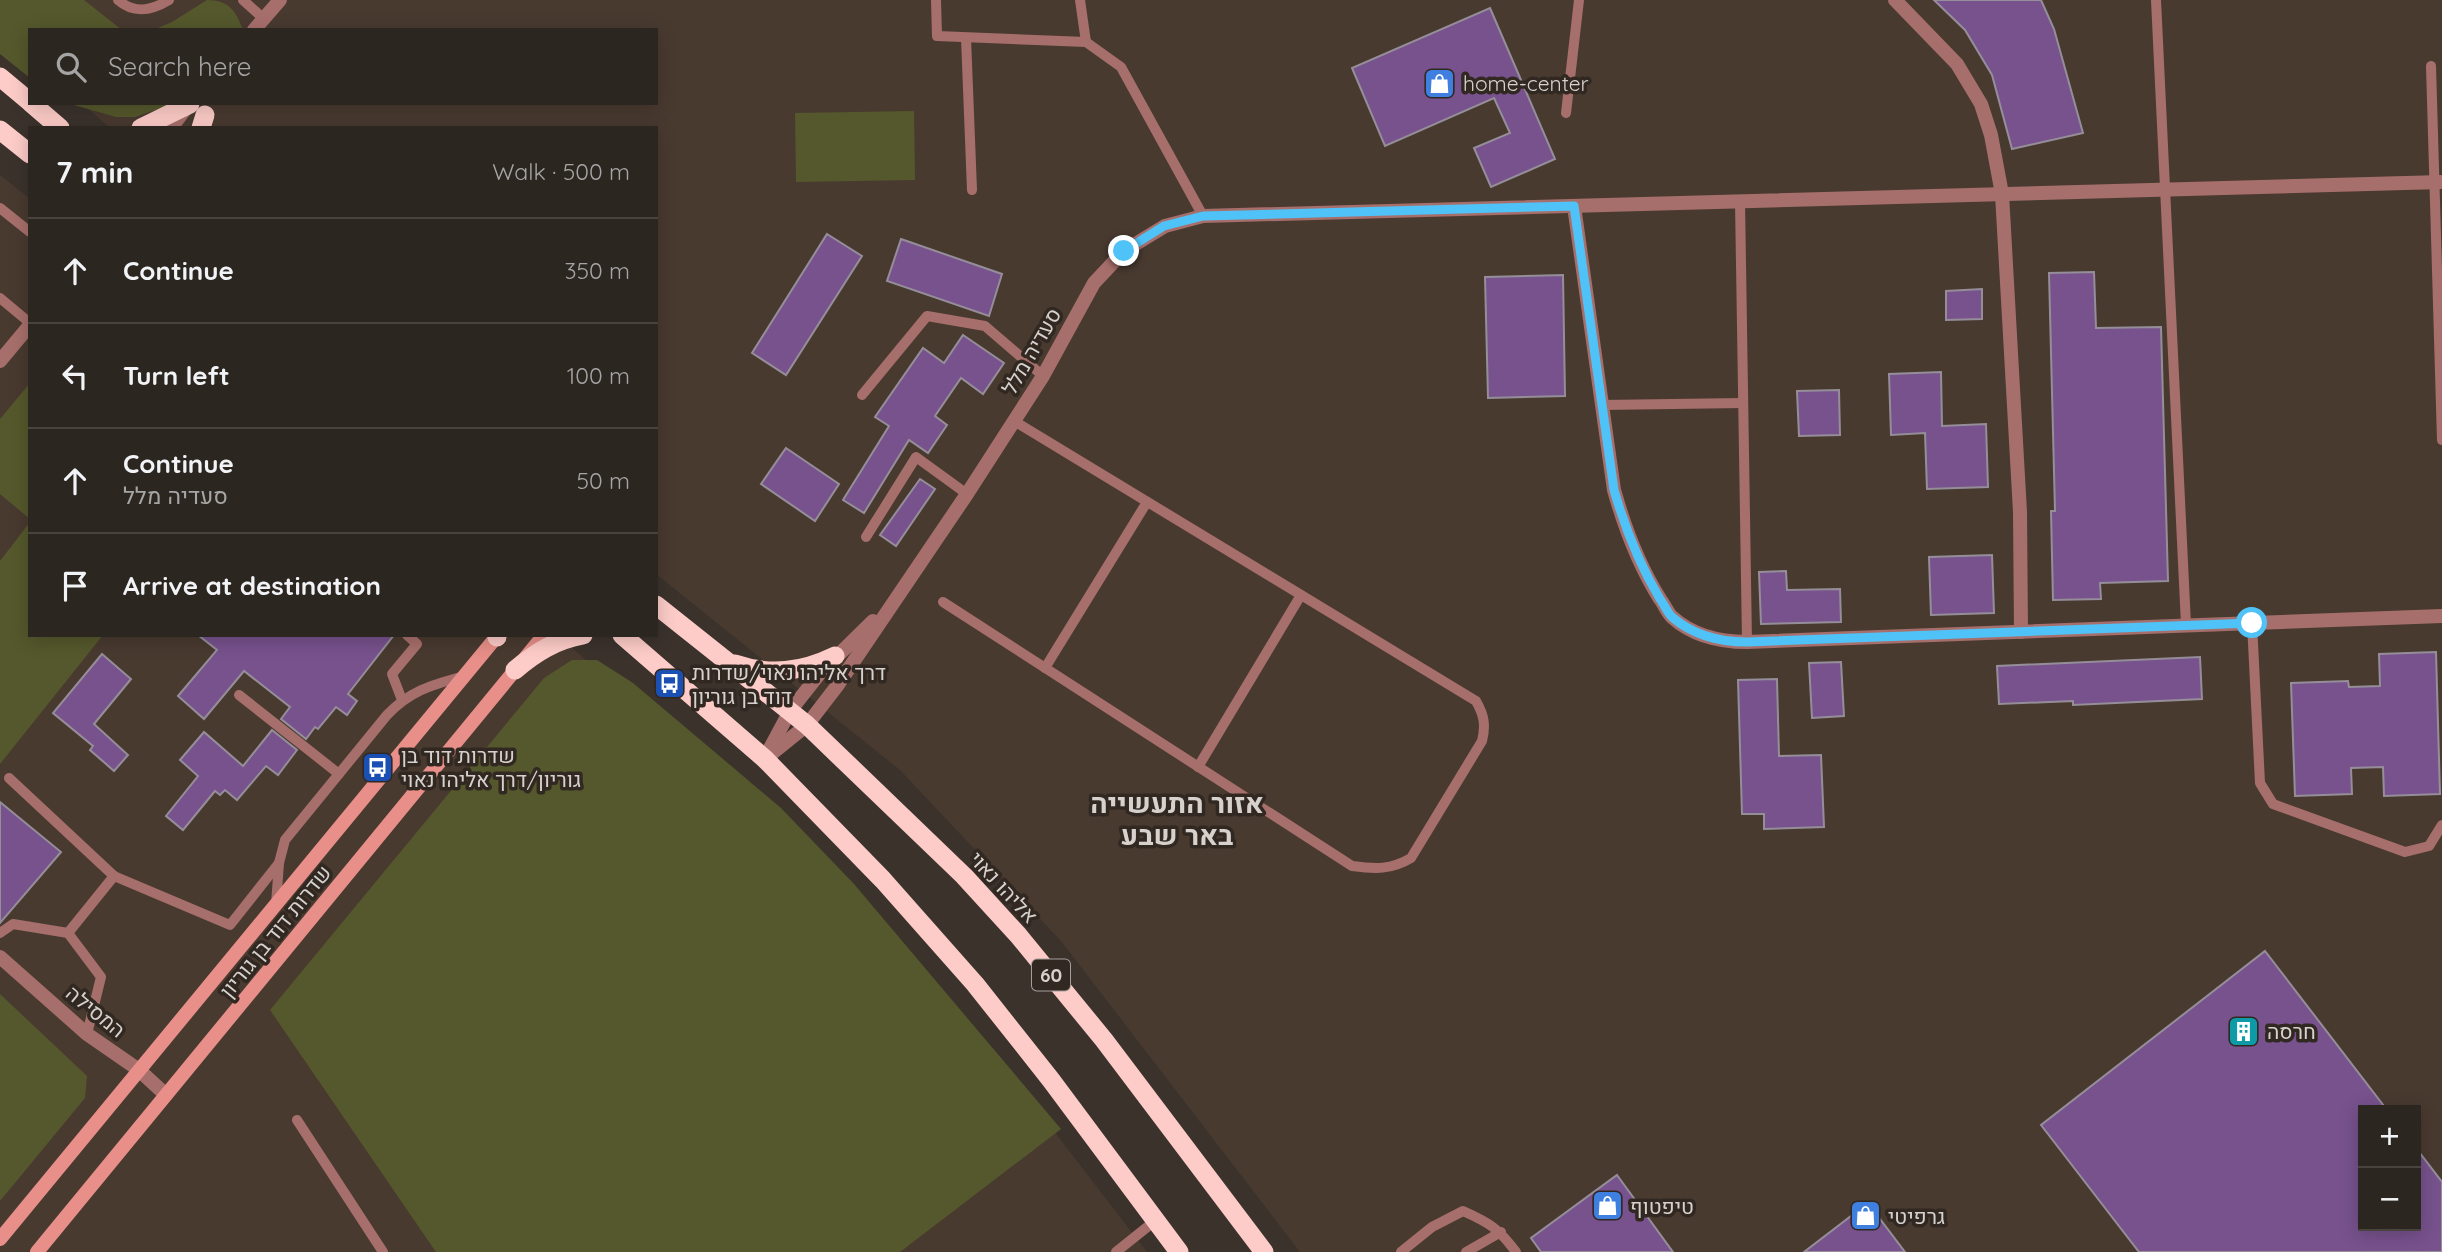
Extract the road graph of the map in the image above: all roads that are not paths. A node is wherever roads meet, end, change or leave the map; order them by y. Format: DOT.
graph roads {
  1 [pos="118,0"];
  2 [pos="169,0"];
  3 [pos="243,0"];
  4 [pos="279,0"];
  5 [pos="936,0"];
  6 [pos="1080,0"];
  7 [pos="1579,0"];
  8 [pos="1895,0"];
  9 [pos="2156,0"];
  10 [pos="258,26"];
  11 [pos="966,38"];
  12 [pos="1086,42"];
  13 [pos="2431,66"];
  14 [pos="0,77"];
  15 [pos="28,100"];
  16 [pos="34,105"];
  17 [pos="1566,113"];
  18 [pos="200,114"];
  19 [pos="61,126"];
  20 [pos="149,126"];
  21 [pos="175,126"];
  22 [pos="0,130"];
  23 [pos="28,152"];
  24 [pos="2438,182"];
  25 [pos="972,190"];
  26 [pos="2165,190"];
  27 [pos="2002,194"];
  28 [pos="1740,201"];
  29 [pos="1574,206"];
  30 [pos="0,208"];
  31 [pos="1203,216"];
  32 [pos="28,230"];
  33 [pos="0,298"];
  34 [pos="28,322"];
  35 [pos="28,326"];
  36 [pos="0,361"];
  37 [pos="1042,376"];
  38 [pos="862,395"];
  39 [pos="1743,403"];
  40 [pos="1602,405"];
  41 [pos="1014,421"];
  42 [pos="2442,440"];
  43 [pos="967,494"];
  44 [pos="1147,502"];
  45 [pos="866,537"];
  46 [pos="1301,595"];
  47 [pos="943,602"];
  48 [pos="658,607"];
  49 [pos="888,607"];
  50 [pos="2442,616"];
  51 [pos="2252,623"];
  52 [pos="2186,625"];
  53 [pos="2021,632"];
  54 [pos="409,637"];
  55 [pos="496,637"];
  56 [pos="542,637"];
  57 [pos="575,637"];
  58 [pos="627,640"];
  59 [pos="1747,642"];
  60 [pos="835,656"];
  61 [pos="724,660"];
  62 [pos="1045,668"];
  63 [pos="515,670"];
  64 [pos="464,676"];
  65 [pos="239,695"];
  66 [pos="402,699"];
  67 [pos="790,711"];
  68 [pos="807,725"];
  69 [pos="765,759"];
  70 [pos="1198,766"];
  71 [pos="339,774"];
  72 [pos="9,778"];
  73 [pos="2442,825"];
  74 [pos="279,863"];
  75 [pos="114,876"];
  76 [pos="276,905"];
  77 [pos="0,933"];
  78 [pos="68,933"];
  79 [pos="0,957"];
  80 [pos="87,1034"];
  81 [pos="139,1070"];
  82 [pos="166,1095"];
  83 [pos="297,1120"];
  84 [pos="1156,1220"];
  85 [pos="1501,1232"];
  86 [pos="0,1240"];
  87 [pos="1121,1250"];
  88 [pos="37,1252"];
  89 [pos="383,1252"];
  90 [pos="1179,1252"];
  91 [pos="1264,1252"];
  92 [pos="1401,1252"];
  93 [pos="1466,1252"];
  94 [pos="1516,1252"];
  1 -- 2 [label="lane"];
  3 -- 10 [label="lane"];
  4 -- 10 [label="street"];
  5 -- 11 [label="lane"];
  6 -- 12 [label="lane"];
  7 -- 17 [label="lane"];
  8 -- 27 [label="street"];
  9 -- 26 [label="lane"];
  11 -- 12 [label="lane"];
  11 -- 25 [label="lane"];
  12 -- 31 [label="lane"];
  13 -- 24 [label="lane"];
  14 -- 15 [label="highway"];
  16 -- 19 [label="highway"];
  18 -- 20 [label="highway"];
  18 -- 21 [label="street"];
  22 -- 23 [label="highway"];
  24 -- 26 [label="street, סעדיה מלל"];
  24 -- 42 [label="lane"];
  26 -- 27 [label="street, סעדיה מלל"];
  26 -- 52 [label="lane"];
  27 -- 28 [label="street, סעדיה מלל"];
  27 -- 53 [label="street"];
  28 -- 29 [label="street, סעדיה מלל"];
  28 -- 39 [label="lane"];
  29 -- 31 [label="street, סעדיה מלל"];
  29 -- 40 [label="street"];
  30 -- 32 [label="lane"];
  31 -- 37 [label="street, סעדיה מלל"];
  33 -- 34 [label="lane"];
  35 -- 36 [label="street"];
  37 -- 38 [label="lane"];
  37 -- 41 [label="street, סעדיה מלל"];
  39 -- 40 [label="lane"];
  39 -- 59 [label="lane"];
  40 -- 59 [label="street"];
  41 -- 43 [label="street, סעדיה מלל"];
  41 -- 44 [label="lane"];
  43 -- 45 [label="lane"];
  43 -- 49 [label="street, סעדיה מלל"];
  44 -- 46 [label="lane"];
  44 -- 62 [label="lane"];
  46 -- 70 [label="lane"];
  46 -- 70 [label="lane"];
  47 -- 62 [label="lane"];
  48 -- 61 [label="highway, אליהו נאוי / 60"];
  49 -- 60 [label="street, סעדיה מלל"];
  49 -- 68 [label="street, סעדיה מלל"];
  50 -- 51 [label="street"];
  51 -- 52 [label="street"];
  51 -- 73 [label="lane"];
  52 -- 53 [label="street"];
  53 -- 59 [label="street"];
  54 -- 66 [label="lane"];
  55 -- 64 [label="main road, שדרות דוד בן גוריון"];
  56 -- 63 [label="main road, שדרות דוד בן גוריון"];
  57 -- 63 [label="highway"];
  58 -- 69 [label="highway"];
  60 -- 61 [label="highway"];
  60 -- 67 [label="street, סעדיה מלל"];
  61 -- 67 [label="highway, אליהו נאוי / 60"];
  62 -- 70 [label="lane"];
  63 -- 82 [label="main road, שדרות דוד בן גוריון"];
  64 -- 66 [label="lane"];
  64 -- 76 [label="main road, שדרות דוד בן גוריון"];
  65 -- 71 [label="lane"];
  66 -- 71 [label="lane"];
  67 -- 68 [label="highway, אליהו נאוי / 60"];
  67 -- 69 [label="street, סעדיה מלל"];
  68 -- 69 [label="street, סעדיה מלל"];
  68 -- 91 [label="highway, אליהו נאוי / 60"];
  69 -- 84 [label="highway"];
  71 -- 74 [label="lane"];
  72 -- 75 [label="lane"];
  74 -- 75 [label="lane"];
  74 -- 76 [label="lane"];
  75 -- 78 [label="lane"];
  76 -- 81 [label="main road, שדרות דוד בן גוריון"];
  77 -- 78 [label="lane"];
  78 -- 80 [label="lane"];
  79 -- 80 [label="street, המסילה"];
  80 -- 81 [label="street, המסילה"];
  81 -- 82 [label="street, המסילה"];
  81 -- 86 [label="main road, שדרות דוד בן גוריון"];
  82 -- 88 [label="main road, שדרות דוד בן גוריון"];
  83 -- 89 [label="lane"];
  84 -- 87 [label="lane"];
  84 -- 90 [label="highway"];
  85 -- 92 [label="lane"];
  85 -- 93 [label="lane"];
  85 -- 94 [label="lane"];
}
